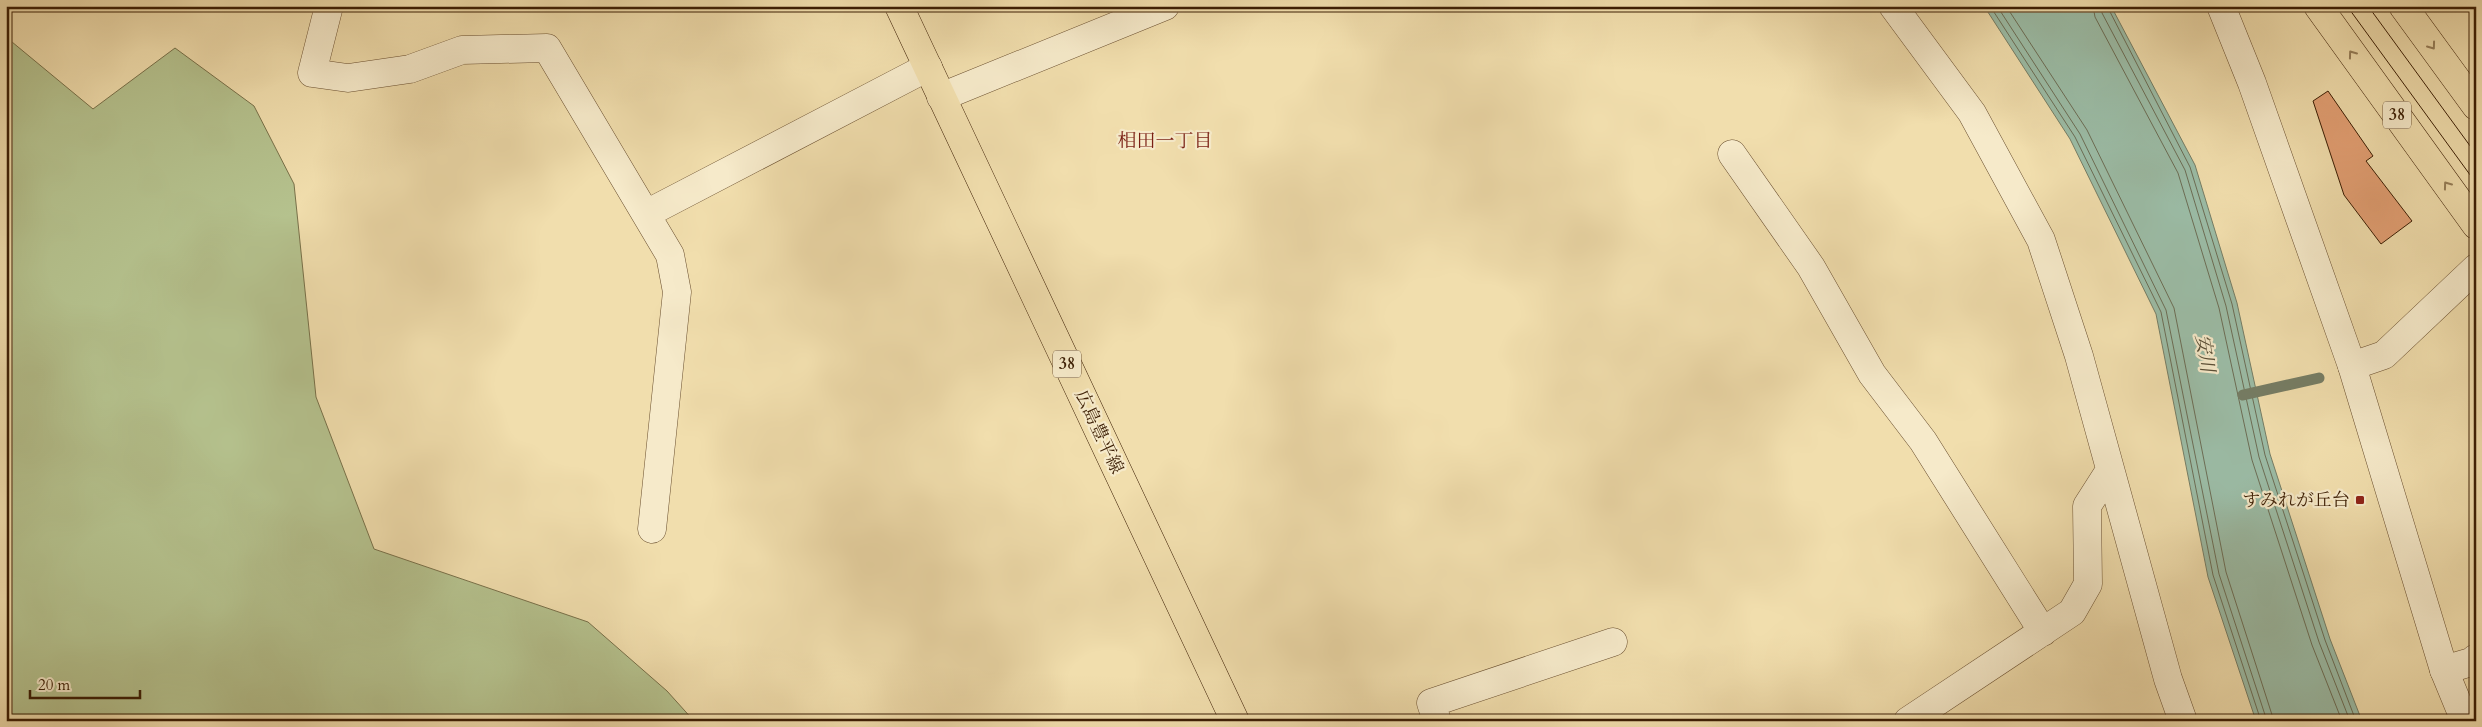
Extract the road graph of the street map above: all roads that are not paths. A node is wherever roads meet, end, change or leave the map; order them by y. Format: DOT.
graph roads {
  1 [pos="329,6"];
  2 [pos="899,6"];
  3 [pos="1165,6"];
  4 [pos="1893,6"];
  5 [pos="2221,6"];
  6 [pos="2318,6"];
  7 [pos="2403,6"];
  8 [pos="928,67"];
  9 [pos="941,97"];
  10 [pos="2476,106"];
  11 [pos="1732,154"];
  12 [pos="646,214"];
  13 [pos="2476,224"];
  14 [pos="2476,268"];
  15 [pos="2352,366"];
  16 [pos="2110,470"];
  17 [pos="652,530"];
  18 [pos="2043,632"];
  19 [pos="1613,642"];
  20 [pos="2476,658"];
  21 [pos="2444,670"];
  22 [pos="1236,721"];
  23 [pos="1437,721"];
  24 [pos="1908,721"];
  25 [pos="2184,721"];
  26 [pos="2465,721"];
  1 -- 12 [label="street"];
  2 -- 8 [label="main road, 広島豊平線 / 38"];
  3 -- 9 [label="street"];
  4 -- 16 [label="street"];
  5 -- 15 [label="street"];
  13 -- 6 [label="main road, 38, one-way"];
  7 -- 10 [label="main road, one-way"];
  8 -- 9 [label="main road, 広島豊平線 / 38"];
  8 -- 12 [label="street"];
  9 -- 22 [label="main road, 広島豊平線 / 38"];
  11 -- 18 [label="street"];
  12 -- 17 [label="street"];
  14 -- 15 [label="street"];
  15 -- 21 [label="street"];
  16 -- 18 [label="street"];
  16 -- 25 [label="street"];
  18 -- 24 [label="street"];
  19 -- 23 [label="street"];
  20 -- 21 [label="street"];
  21 -- 26 [label="street"];
}
